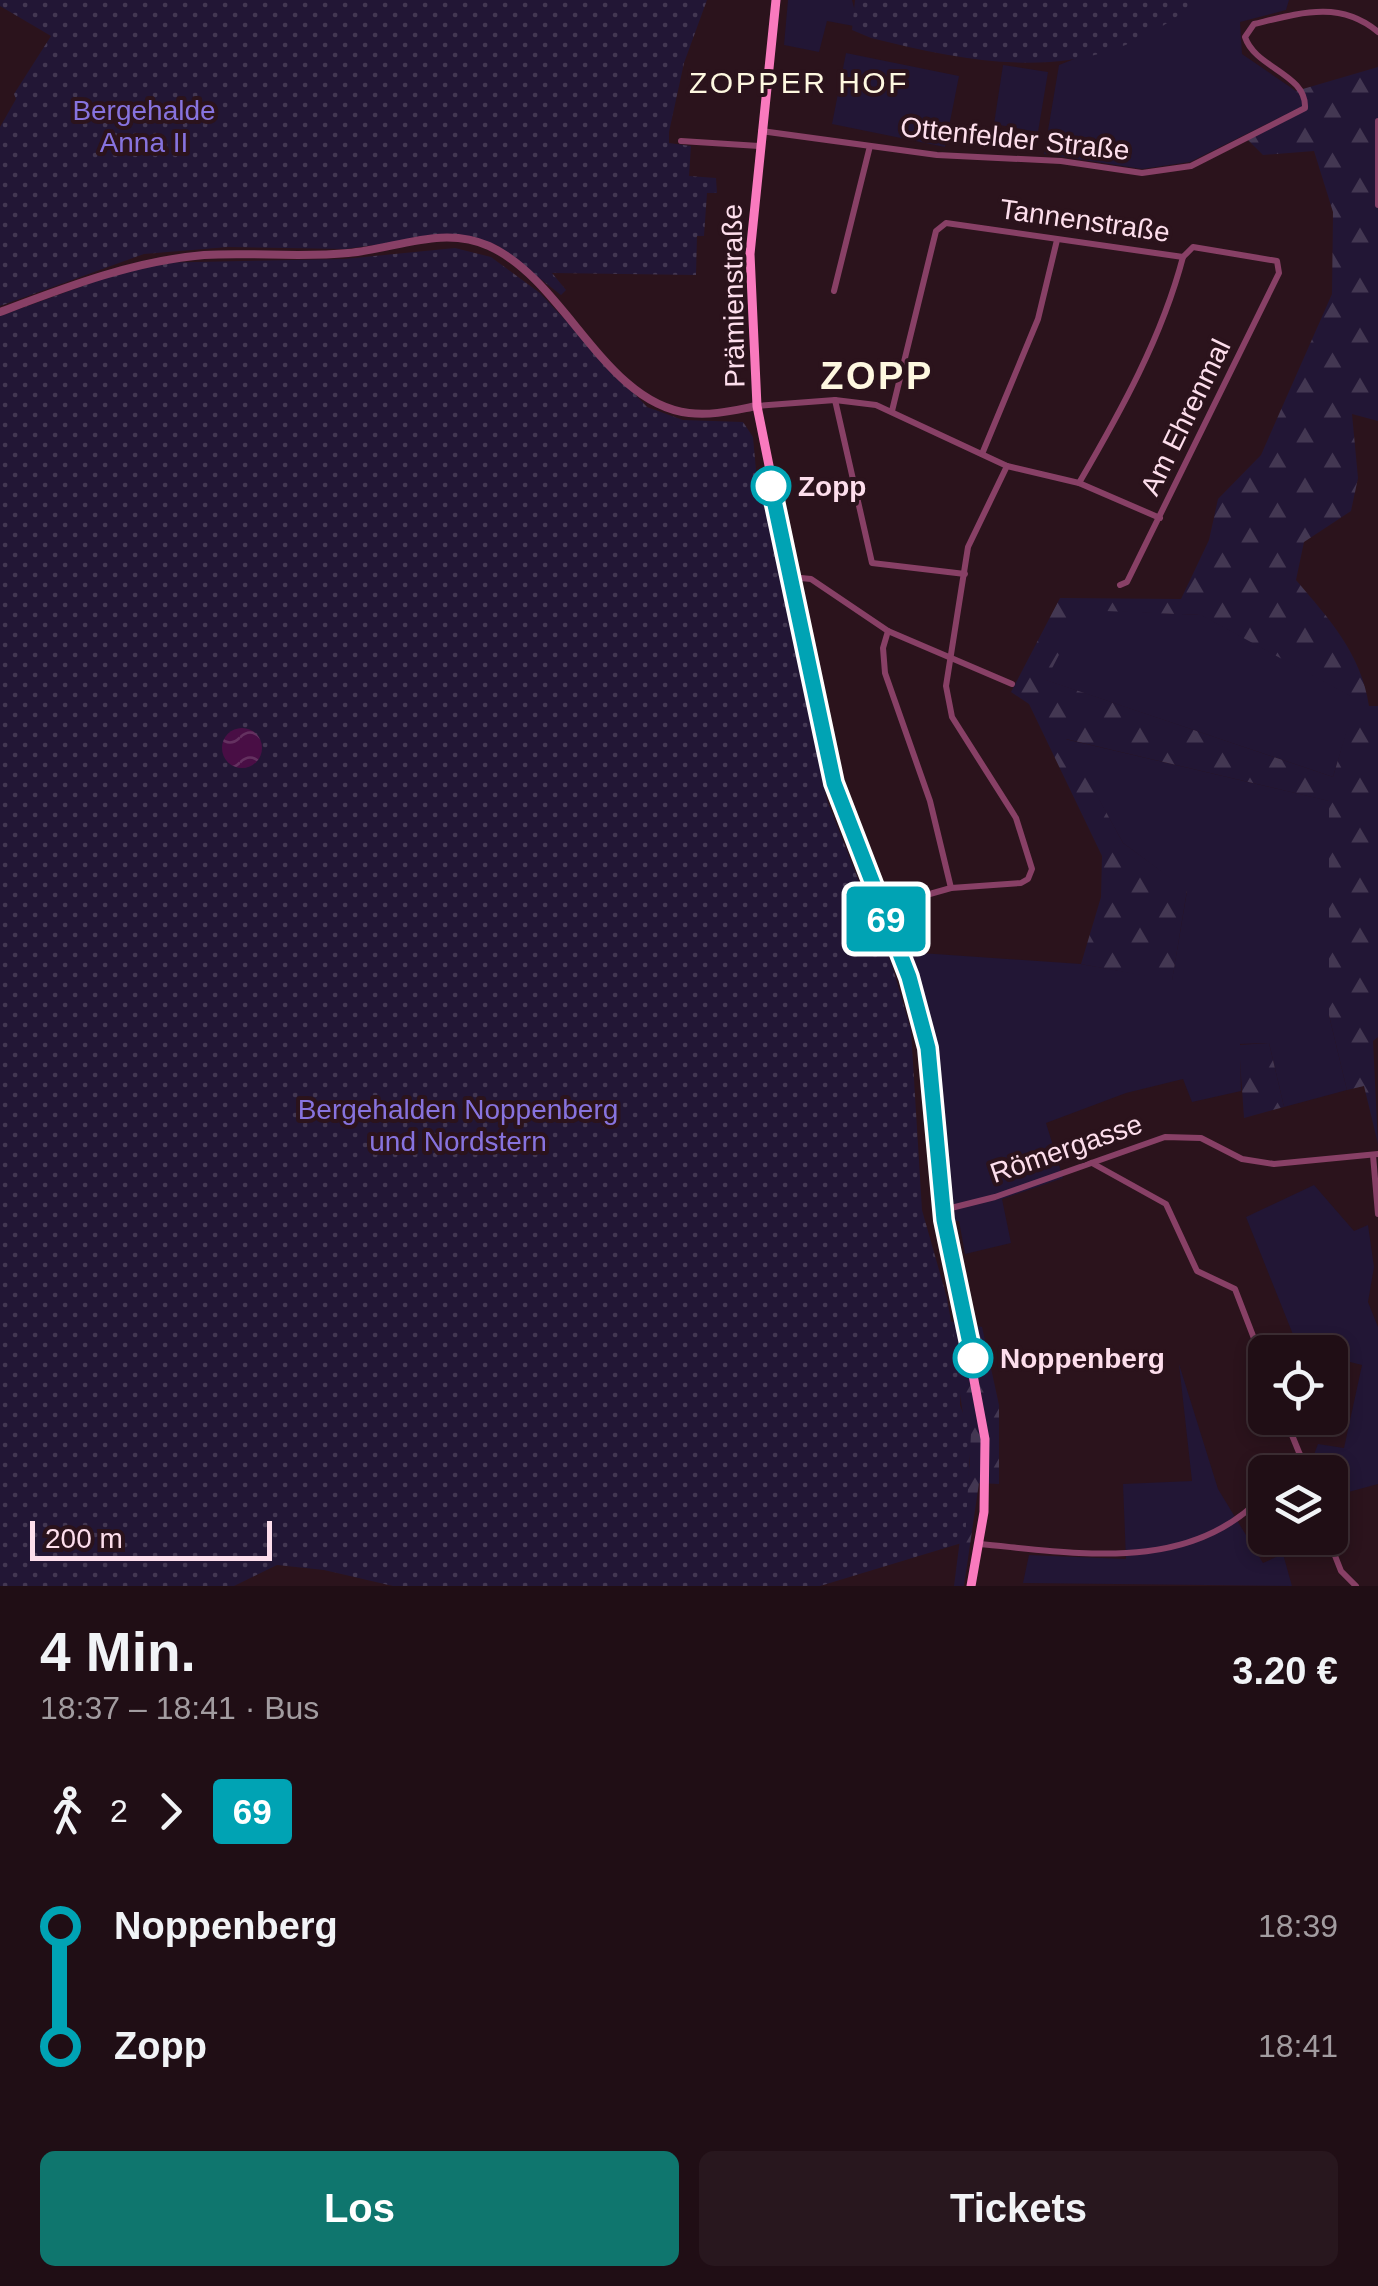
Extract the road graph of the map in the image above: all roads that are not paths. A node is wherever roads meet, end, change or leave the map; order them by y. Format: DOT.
graph roads {
  1 [pos="776,0"];
  2 [pos="1378,32"];
  3 [pos="1378,121"];
  4 [pos="760,131"];
  5 [pos="681,141"];
  6 [pos="759,146"];
  7 [pos="870,146"];
  8 [pos="1378,206"];
  9 [pos="1057,240"];
  10 [pos="1182,256"];
  11 [pos="1277,262"];
  12 [pos="834,291"];
  13 [pos="0,312"];
  14 [pos="835,400"];
  15 [pos="757,406"];
  16 [pos="892,411"];
  17 [pos="982,454"];
  18 [pos="1007,466"];
  19 [pos="1079,484"];
  20 [pos="1160,518"];
  21 [pos="964,574"];
  22 [pos="790,576"];
  23 [pos="1120,585"];
  24 [pos="888,631"];
  25 [pos="950,655"];
  26 [pos="1012,684"];
  27 [pos="951,888"];
  28 [pos="880,908"];
  29 [pos="1375,1155"];
  30 [pos="1091,1162"];
  31 [pos="943,1210"];
  32 [pos="1378,1214"];
  33 [pos="1252,1335"];
  34 [pos="1248,1509"];
  35 [pos="979,1544"];
  36 [pos="1335,1555"];
  37 [pos="971,1586"];
  38 [pos="1356,1586"];
  1 -- 4 [label="main road, Prämienstraße"];
  2 -- 7 [label="street, Ottenfelder Straße"];
  3 -- 8 [label="street"];
  4 -- 6 [label="main road, Prämienstraße"];
  4 -- 7 [label="street, Ottenfelder Straße"];
  5 -- 6 [label="street"];
  6 -- 15 [label="main road, Prämienstraße"];
  7 -- 12 [label="street"];
  9 -- 10 [label="street, Tannenstraße"];
  9 -- 16 [label="street, Tannenstraße"];
  9 -- 17 [label="street"];
  10 -- 11 [label="street, Tannenstraße"];
  10 -- 19 [label="street"];
  11 -- 20 [label="street, Am Ehrenmal"];
  13 -- 15 [label="street"];
  14 -- 15 [label="street"];
  14 -- 16 [label="street"];
  14 -- 21 [label="street"];
  15 -- 22 [label="main road, Prämienstraße"];
  16 -- 17 [label="street"];
  17 -- 18 [label="street"];
  18 -- 19 [label="street"];
  18 -- 21 [label="street"];
  19 -- 20 [label="street"];
  20 -- 23 [label="street, Am Ehrenmal"];
  21 -- 25 [label="street"];
  22 -- 24 [label="street"];
  22 -- 28 [label="main road, Prämienstraße"];
  24 -- 25 [label="street"];
  24 -- 27 [label="street"];
  25 -- 26 [label="street"];
  25 -- 27 [label="street"];
  27 -- 28 [label="street"];
  28 -- 31 [label="main road, Prämienstraße"];
  29 -- 30 [label="street, Römergasse"];
  29 -- 32 [label="street"];
  30 -- 31 [label="street, Römergasse"];
  30 -- 33 [label="street"];
  31 -- 35 [label="main road, Prämienstraße"];
  34 -- 35 [label="street"];
  35 -- 37 [label="main road, Prämienstraße"];
  36 -- 38 [label="street"];
}
